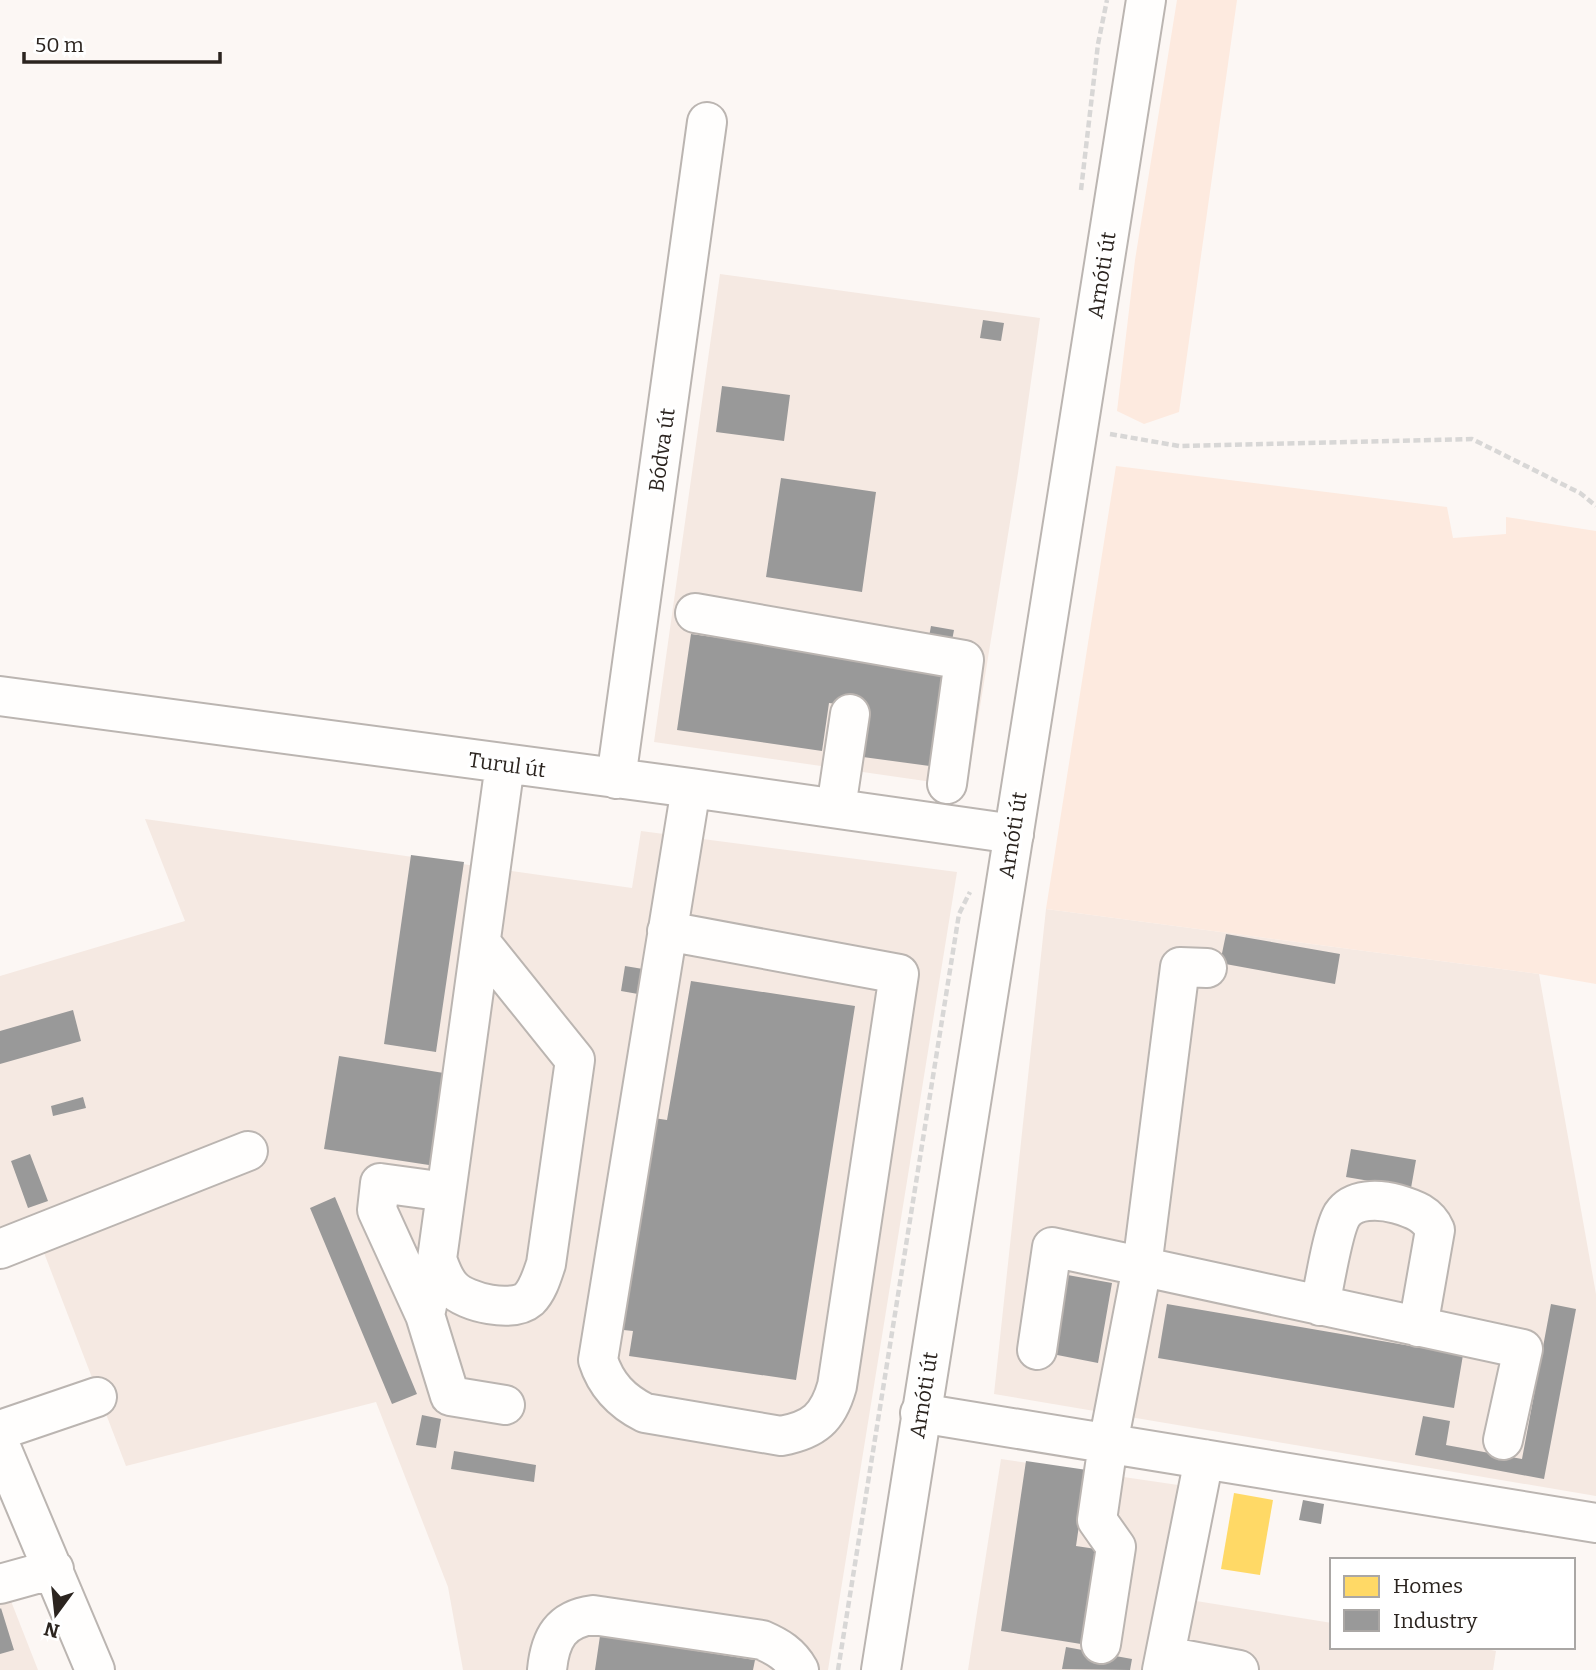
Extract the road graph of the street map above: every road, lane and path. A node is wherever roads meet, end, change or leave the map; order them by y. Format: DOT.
graph roads {
  1 [pos="1146,0"];
  2 [pos="707,122"];
  3 [pos="1078,429"];
  4 [pos="1596,506"];
  5 [pos="695,613"];
  6 [pos="0,696"];
  7 [pos="850,715"];
  8 [pos="505,765"];
  9 [pos="616,779"];
  10 [pos="947,784"];
  11 [pos="691,788"];
  12 [pos="836,808"];
  13 [pos="1014,834"];
  14 [pos="667,931"];
  15 [pos="481,943"];
  16 [pos="1207,968"];
  17 [pos="248,1151"];
  18 [pos="446,1192"];
  19 [pos="0,1250"];
  20 [pos="437,1259"];
  21 [pos="1142,1267"];
  22 [pos="1320,1306"];
  23 [pos="425,1315"];
  24 [pos="1418,1327"];
  25 [pos="1037,1350"];
  26 [pos="97,1397"];
  27 [pos="505,1405"];
  28 [pos="920,1413"];
  29 [pos="1503,1440"];
  30 [pos="1108,1444"];
  31 [pos="1,1447"];
  32 [pos="1203,1459"];
  33 [pos="1596,1522"];
  34 [pos="54,1569"];
  35 [pos="0,1584"];
  36 [pos="1101,1644"];
  37 [pos="1164,1663"];
  38 [pos="96,1670"];
  39 [pos="547,1670"];
  40 [pos="799,1670"];
  41 [pos="881,1670"];
  42 [pos="1239,1670"];
  1 -- 3 [label="street, Arnóti út"];
  2 -- 9 [label="street, Bódva út"];
  3 -- 4 [label="path"];
  3 -- 13 [label="street, Arnóti út"];
  5 -- 10 [label="street"];
  6 -- 8 [label="street, Turul út"];
  7 -- 12 [label="street"];
  8 -- 9 [label="street, Turul út"];
  8 -- 15 [label="street"];
  9 -- 11 [label="street, Turul út"];
  11 -- 12 [label="street, Turul út"];
  11 -- 14 [label="street"];
  12 -- 13 [label="street, Turul út"];
  13 -- 28 [label="street, Arnóti út"];
  14 -- 14 [label="street"];
  15 -- 18 [label="street"];
  15 -- 20 [label="street"];
  16 -- 21 [label="street"];
  17 -- 19 [label="street"];
  18 -- 20 [label="street"];
  18 -- 23 [label="street"];
  20 -- 23 [label="street"];
  21 -- 22 [label="street"];
  21 -- 25 [label="street"];
  21 -- 30 [label="street"];
  22 -- 24 [label="street"];
  22 -- 24 [label="street"];
  23 -- 27 [label="street"];
  24 -- 29 [label="street"];
  26 -- 31 [label="street"];
  28 -- 30 [label="street"];
  28 -- 41 [label="street, Arnóti út"];
  30 -- 32 [label="street"];
  30 -- 36 [label="street"];
  31 -- 34 [label="street"];
  32 -- 33 [label="street"];
  32 -- 37 [label="street"];
  34 -- 35 [label="street"];
  34 -- 38 [label="street"];
  37 -- 42 [label="street"];
  39 -- 40 [label="street"];
}
